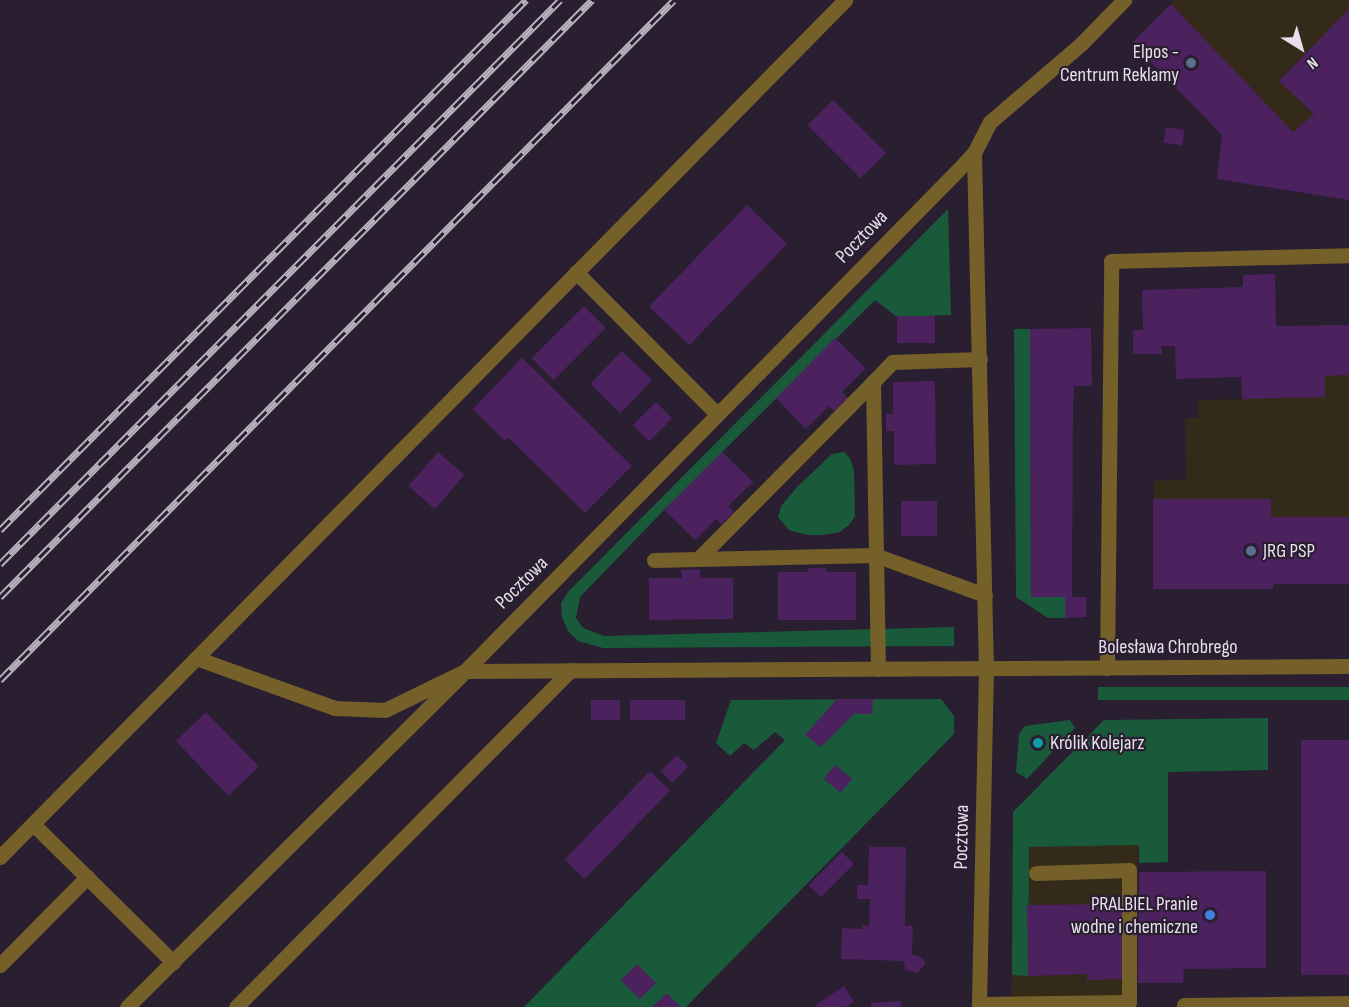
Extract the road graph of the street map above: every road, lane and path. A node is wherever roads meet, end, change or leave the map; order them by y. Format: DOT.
graph roads {
  1 [pos="845,0"];
  2 [pos="1124,0"];
  3 [pos="974,153"];
  4 [pos="1349,255"];
  5 [pos="576,273"];
  6 [pos="980,359"];
  7 [pos="873,382"];
  8 [pos="717,414"];
  9 [pos="875,555"];
  10 [pos="698,559"];
  11 [pos="654,560"];
  12 [pos="985,595"];
  13 [pos="196,658"];
  14 [pos="1349,666"];
  15 [pos="1107,668"];
  16 [pos="878,669"];
  17 [pos="986,669"];
  18 [pos="571,670"];
  19 [pos="465,671"];
  20 [pos="33,824"];
  21 [pos="0,856"];
  22 [pos="1036,873"];
  23 [pos="87,877"];
  24 [pos="173,962"];
  25 [pos="0,965"];
  26 [pos="1129,1004"];
  27 [pos="1349,1004"];
  28 [pos="1184,1005"];
  29 [pos="979,1006"];
  30 [pos="127,1007"];
  31 [pos="236,1007"];
  1 -- 5 [label="street"];
  2 -- 3 [label="street, Pocztowa"];
  3 -- 6 [label="street, Pocztowa"];
  3 -- 8 [label="street, Pocztowa"];
  4 -- 15 [label="street"];
  5 -- 8 [label="street"];
  5 -- 13 [label="street"];
  6 -- 7 [label="street"];
  6 -- 12 [label="street, Pocztowa"];
  7 -- 9 [label="street"];
  7 -- 10 [label="street"];
  8 -- 19 [label="street, Pocztowa"];
  9 -- 10 [label="street"];
  9 -- 12 [label="street"];
  9 -- 16 [label="street"];
  10 -- 11 [label="street"];
  12 -- 17 [label="street, Pocztowa"];
  13 -- 19 [label="street"];
  13 -- 20 [label="street"];
  14 -- 15 [label="street, Bolesława Chrobrego"];
  15 -- 17 [label="street, Bolesława Chrobrego"];
  16 -- 17 [label="street"];
  16 -- 18 [label="street"];
  17 -- 29 [label="street, Pocztowa"];
  18 -- 19 [label="street"];
  18 -- 31 [label="street"];
  19 -- 24 [label="street, Pocztowa"];
  20 -- 21 [label="street"];
  20 -- 23 [label="street"];
  22 -- 26 [label="street"];
  23 -- 24 [label="street"];
  23 -- 25 [label="street"];
  24 -- 30 [label="street, Pocztowa"];
  26 -- 29 [label="street"];
  27 -- 28 [label="street"];
}
